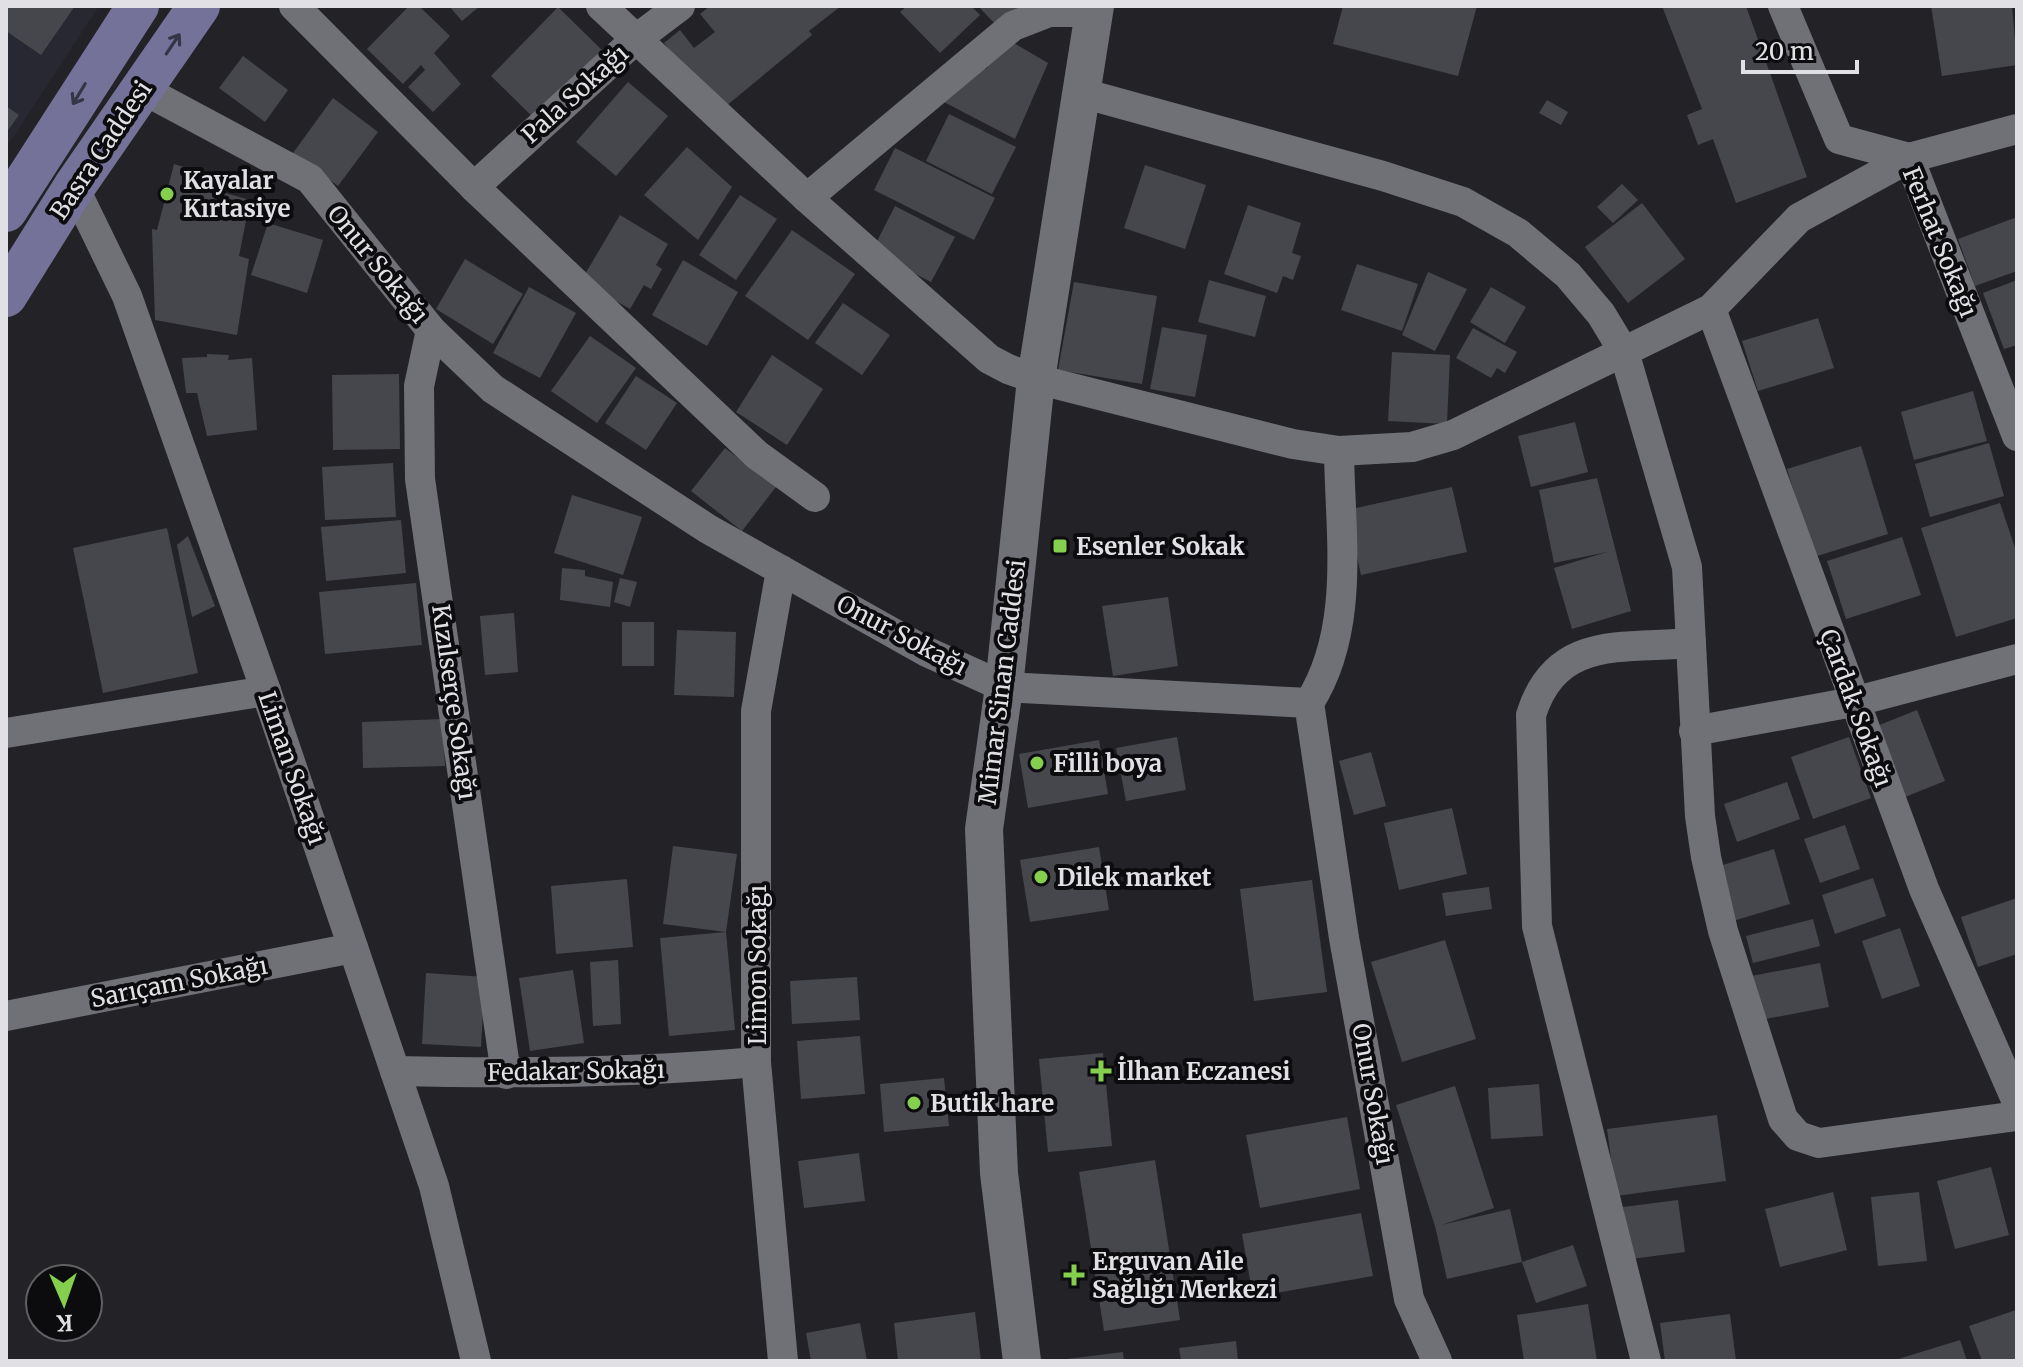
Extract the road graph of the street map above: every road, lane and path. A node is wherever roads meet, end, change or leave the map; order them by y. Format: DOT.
graph roads {
  1 [pos="138,6"];
  2 [pos="199,6"];
  3 [pos="294,6"];
  4 [pos="601,6"];
  5 [pos="680,6"];
  6 [pos="1783,6"];
  7 [pos="1095,9"];
  8 [pos="635,40"];
  9 [pos="142,89"];
  10 [pos="1082,93"];
  11 [pos="2017,129"];
  12 [pos="1909,158"];
  13 [pos="74,187"];
  14 [pos="474,187"];
  15 [pos="807,198"];
  16 [pos="6,211"];
  17 [pos="6,296"];
  18 [pos="1711,309"];
  19 [pos="431,330"];
  20 [pos="1624,352"];
  21 [pos="1036,379"];
  22 [pos="2017,436"];
  23 [pos="1339,451"];
  24 [pos="815,497"];
  25 [pos="781,570"];
  26 [pos="1691,643"];
  27 [pos="2017,659"];
  28 [pos="1004,687"];
  29 [pos="266,691"];
  30 [pos="1853,702"];
  31 [pos="1309,703"];
  32 [pos="1694,731"];
  33 [pos="6,733"];
  34 [pos="353,948"];
  35 [pos="6,1016"];
  36 [pos="756,1062"];
  37 [pos="395,1071"];
  38 [pos="506,1074"];
  39 [pos="2017,1102"];
  40 [pos="2017,1116"];
  41 [pos="476,1361"];
  42 [pos="783,1361"];
  43 [pos="1022,1361"];
  44 [pos="1437,1361"];
  45 [pos="1646,1361"];
  1 -- 16 [label="main road, Basra Caddesi, one-way"];
  9 -- 2 [label="main road, Basra Caddesi, one-way"];
  3 -- 14 [label="street"];
  4 -- 8 [label="street"];
  5 -- 8 [label="street, Pala Sokağı"];
  6 -- 12 [label="street, Ferhat Sokağı"];
  7 -- 10 [label="street, Mimar Sinan Caddesi"];
  7 -- 15 [label="street"];
  8 -- 14 [label="street, Pala Sokağı"];
  8 -- 15 [label="street"];
  9 -- 13 [label="main road, Basra Caddesi"];
  9 -- 19 [label="street, Onur Sokağı"];
  10 -- 20 [label="street"];
  10 -- 21 [label="street, Mimar Sinan Caddesi"];
  11 -- 12 [label="street"];
  12 -- 18 [label="street"];
  12 -- 22 [label="street, Ferhat Sokağı"];
  13 -- 17 [label="main road, Basra Caddesi"];
  13 -- 29 [label="street, Liman Sokağı"];
  14 -- 24 [label="street"];
  15 -- 21 [label="street"];
  18 -- 20 [label="street"];
  18 -- 30 [label="street, Çardak Sokağı"];
  19 -- 25 [label="street, Onur Sokağı"];
  19 -- 38 [label="street, Kızılserçe Sokağı"];
  20 -- 23 [label="street"];
  20 -- 26 [label="street"];
  21 -- 23 [label="street"];
  21 -- 28 [label="street, Mimar Sinan Caddesi"];
  23 -- 31 [label="street"];
  25 -- 28 [label="street, Onur Sokağı"];
  25 -- 36 [label="street, Limon Sokağı"];
  26 -- 32 [label="street"];
  26 -- 45 [label="street"];
  27 -- 30 [label="street"];
  28 -- 31 [label="street, Onur Sokağı"];
  28 -- 43 [label="street, Mimar Sinan Caddesi"];
  29 -- 33 [label="street"];
  29 -- 34 [label="street, Liman Sokağı"];
  30 -- 32 [label="street"];
  30 -- 39 [label="street, Çardak Sokağı"];
  31 -- 44 [label="street, Onur Sokağı"];
  32 -- 40 [label="street"];
  34 -- 35 [label="street, Sarıçam Sokağı"];
  34 -- 37 [label="street, Liman Sokağı"];
  36 -- 38 [label="street, Fedakar Sokağı"];
  36 -- 42 [label="street, Limon Sokağı"];
  37 -- 38 [label="street, Fedakar Sokağı"];
  37 -- 41 [label="street, Liman Sokağı"];
}
